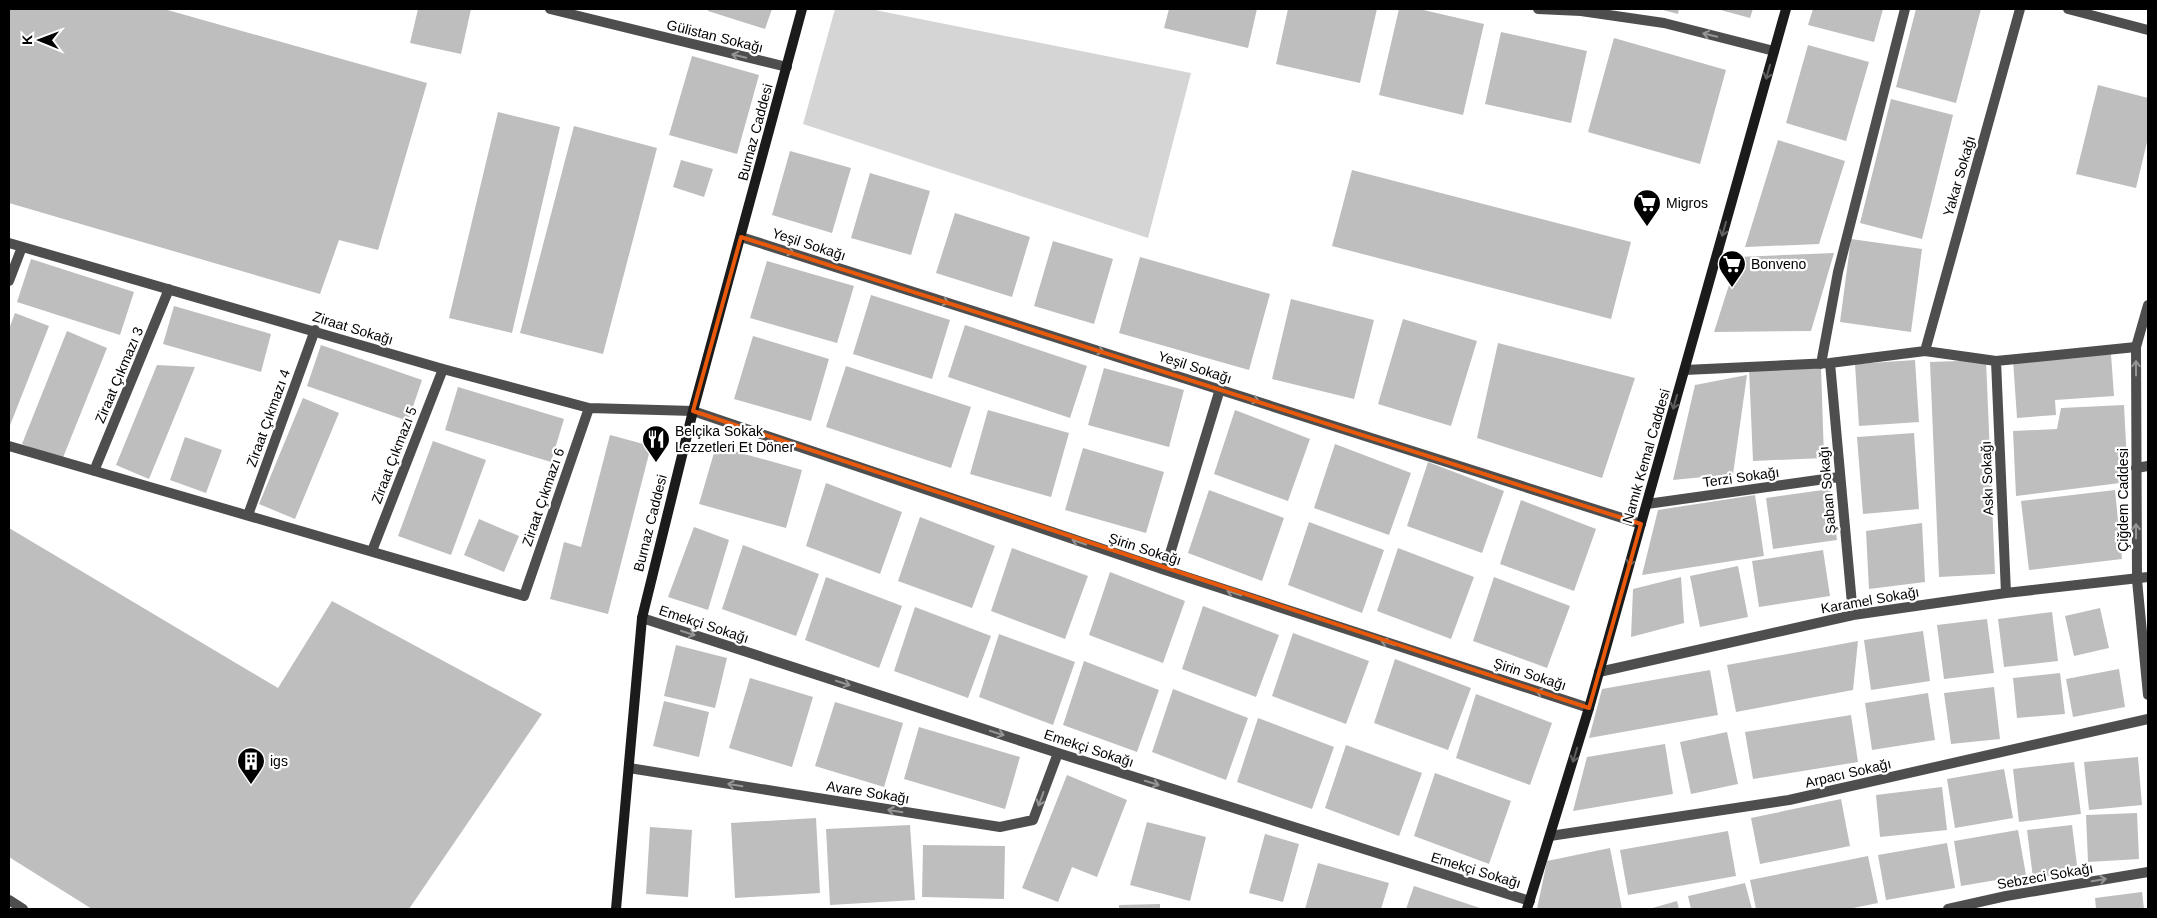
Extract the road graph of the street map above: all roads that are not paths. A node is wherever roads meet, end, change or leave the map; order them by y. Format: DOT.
graph roads {
  1 [pos="550,9"];
  2 [pos="802,9"];
  3 [pos="1538,9"];
  4 [pos="1786,9"];
  5 [pos="1905,9"];
  6 [pos="2020,9"];
  7 [pos="2068,9"];
  8 [pos="2148,30"];
  9 [pos="1774,51"];
  10 [pos="786,67"];
  11 [pos="741,237"];
  12 [pos="9,243"];
  13 [pos="22,247"];
  14 [pos="9,281"];
  15 [pos="169,289"];
  16 [pos="2148,305"];
  17 [pos="315,330"];
  18 [pos="2136,347"];
  19 [pos="1925,351"];
  20 [pos="1996,361"];
  21 [pos="1825,364"];
  22 [pos="443,369"];
  23 [pos="1684,370"];
  24 [pos="1220,390"];
  25 [pos="589,408"];
  26 [pos="693,412"];
  27 [pos="9,446"];
  28 [pos="2148,466"];
  29 [pos="2136,468"];
  30 [pos="94,471"];
  31 [pos="1840,477"];
  32 [pos="1646,504"];
  33 [pos="248,515"];
  34 [pos="1641,524"];
  35 [pos="372,551"];
  36 [pos="1164,570"];
  37 [pos="2148,577"];
  38 [pos="2137,580"];
  39 [pos="2006,593"];
  40 [pos="1853,615"];
  41 [pos="642,618"];
  42 [pos="1599,672"];
  43 [pos="2148,695"];
  44 [pos="1589,708"];
  45 [pos="2148,719"];
  46 [pos="1058,753"];
  47 [pos="628,768"];
  48 [pos="1550,836"];
  49 [pos="2148,872"];
  50 [pos="9,900"];
  51 [pos="1529,905"];
  52 [pos="23,909"];
  53 [pos="616,909"];
  54 [pos="1948,909"];
  10 -- 1 [label="street, Gülistan Sokağı, one-way"];
  2 -- 10 [label="main road, Burnaz Caddesi"];
  9 -- 3 [label="street, one-way"];
  4 -- 9 [label="main road, Namık Kemal Caddesi"];
  5 -- 21 [label="street, Şaban Sokağı"];
  6 -- 19 [label="street, Yakar Sokağı"];
  7 -- 8 [label="street"];
  9 -- 23 [label="main road, Namık Kemal Caddesi, one-way"];
  10 -- 11 [label="main road, Burnaz Caddesi"];
  11 -- 24 [label="street, Yeşil Sokağı, one-way"];
  11 -- 26 [label="main road, Burnaz Caddesi"];
  12 -- 13 [label="street, Ziraat Sokağı"];
  13 -- 14 [label="street"];
  13 -- 15 [label="street, Ziraat Sokağı"];
  15 -- 17 [label="street, Ziraat Sokağı"];
  15 -- 30 [label="street, Ziraat Çıkmazı 3"];
  16 -- 18 [label="street, Çiğdem Caddesi"];
  17 -- 22 [label="street, Ziraat Sokağı"];
  17 -- 33 [label="street, Ziraat Çıkmazı 4"];
  18 -- 20 [label="street"];
  29 -- 18 [label="street, Çiğdem Caddesi, one-way"];
  19 -- 20 [label="street"];
  19 -- 21 [label="street"];
  20 -- 39 [label="street, Askı Sokağı"];
  21 -- 23 [label="street"];
  21 -- 31 [label="street, Şaban Sokağı"];
  22 -- 25 [label="street, Ziraat Sokağı"];
  22 -- 35 [label="street, Ziraat Çıkmazı 5"];
  23 -- 32 [label="main road, Namık Kemal Caddesi, one-way"];
  24 -- 34 [label="street, Yeşil Sokağı, one-way"];
  24 -- 36 [label="street"];
  25 -- 26 [label="street, Ziraat Sokağı"];
  25 -- 35 [label="street, Ziraat Çıkmazı 6"];
  36 -- 26 [label="street, Şirin Sokağı, one-way"];
  26 -- 41 [label="main road, Burnaz Caddesi"];
  27 -- 30 [label="street"];
  28 -- 29 [label="street"];
  38 -- 29 [label="street, Çiğdem Caddesi, one-way"];
  30 -- 33 [label="street"];
  31 -- 32 [label="street, Terzi Sokağı"];
  31 -- 40 [label="street, Şaban Sokağı"];
  32 -- 34 [label="main road, Namık Kemal Caddesi"];
  33 -- 35 [label="street"];
  34 -- 42 [label="main road, Namık Kemal Caddesi, one-way"];
  44 -- 36 [label="street, Şirin Sokağı, one-way"];
  37 -- 38 [label="street, Karamel Sokağı"];
  38 -- 39 [label="street, Karamel Sokağı"];
  38 -- 43 [label="street, Çiğdem Caddesi"];
  39 -- 40 [label="street, Karamel Sokağı"];
  40 -- 42 [label="street, Karamel Sokağı"];
  41 -- 46 [label="street, Emekçi Sokağı, one-way"];
  41 -- 47 [label="main road, Burnaz Caddesi"];
  42 -- 44 [label="main road, Namık Kemal Caddesi"];
  44 -- 48 [label="main road, Namık Kemal Caddesi, one-way"];
  45 -- 48 [label="street, Arpacı Sokağı"];
  46 -- 47 [label="street, Avare Sokağı, one-way"];
  46 -- 51 [label="street, Emekçi Sokağı, one-way"];
  47 -- 53 [label="main road, Burnaz Caddesi"];
  48 -- 51 [label="main road, Namık Kemal Caddesi"];
  54 -- 49 [label="street, Sebzeci Sokağı, one-way"];
  50 -- 52 [label="street"];
}
